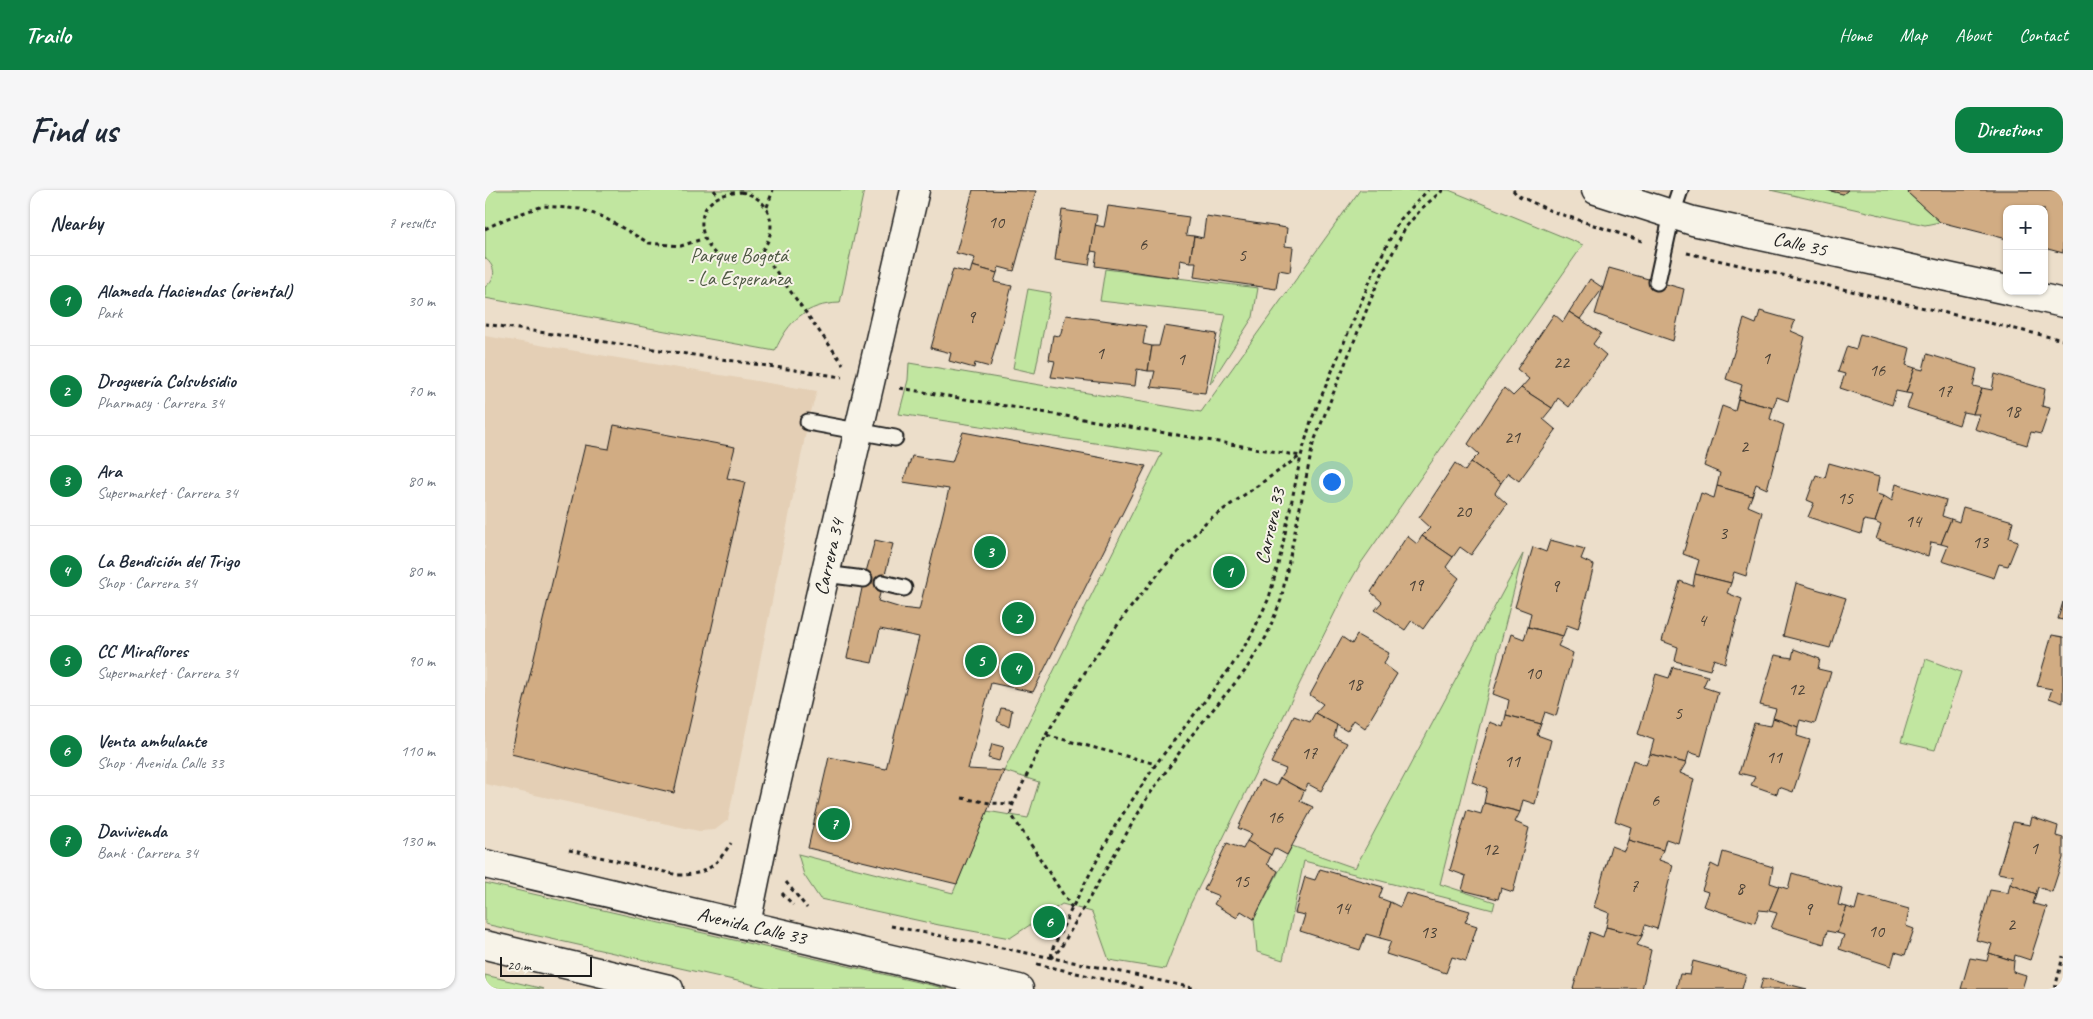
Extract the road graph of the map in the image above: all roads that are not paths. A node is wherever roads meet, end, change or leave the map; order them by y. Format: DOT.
graph roads {
  1 [pos="915,190"];
  2 [pos="1596,190"];
  3 [pos="1676,202"];
  4 [pos="1657,282"];
  5 [pos="2003,289"];
  6 [pos="2028,295"];
  7 [pos="2063,303"];
  8 [pos="808,422"];
  9 [pos="858,432"];
  10 [pos="895,438"];
  11 [pos="825,574"];
  12 [pos="864,579"];
  13 [pos="883,583"];
  14 [pos="904,588"];
  15 [pos="485,864"];
  16 [pos="746,924"];
  17 [pos="485,945"];
  18 [pos="669,989"];
  19 [pos="1019,989"];
  1 -- 9 [label="street, Carrera 34"];
  2 -- 3 [label="street, Calle 35"];
  3 -- 4 [label="lane"];
  3 -- 5 [label="street, Calle 35"];
  6 -- 7 [label="street"];
  8 -- 9 [label="lane"];
  9 -- 10 [label="lane"];
  9 -- 11 [label="street, Carrera 34"];
  11 -- 12 [label="lane"];
  11 -- 16 [label="street, Carrera 34"];
  13 -- 14 [label="lane"];
  15 -- 16 [label="street, Avenida Calle 33"];
  16 -- 19 [label="street, Avenida Calle 33"];
  17 -- 18 [label="street"];
}
